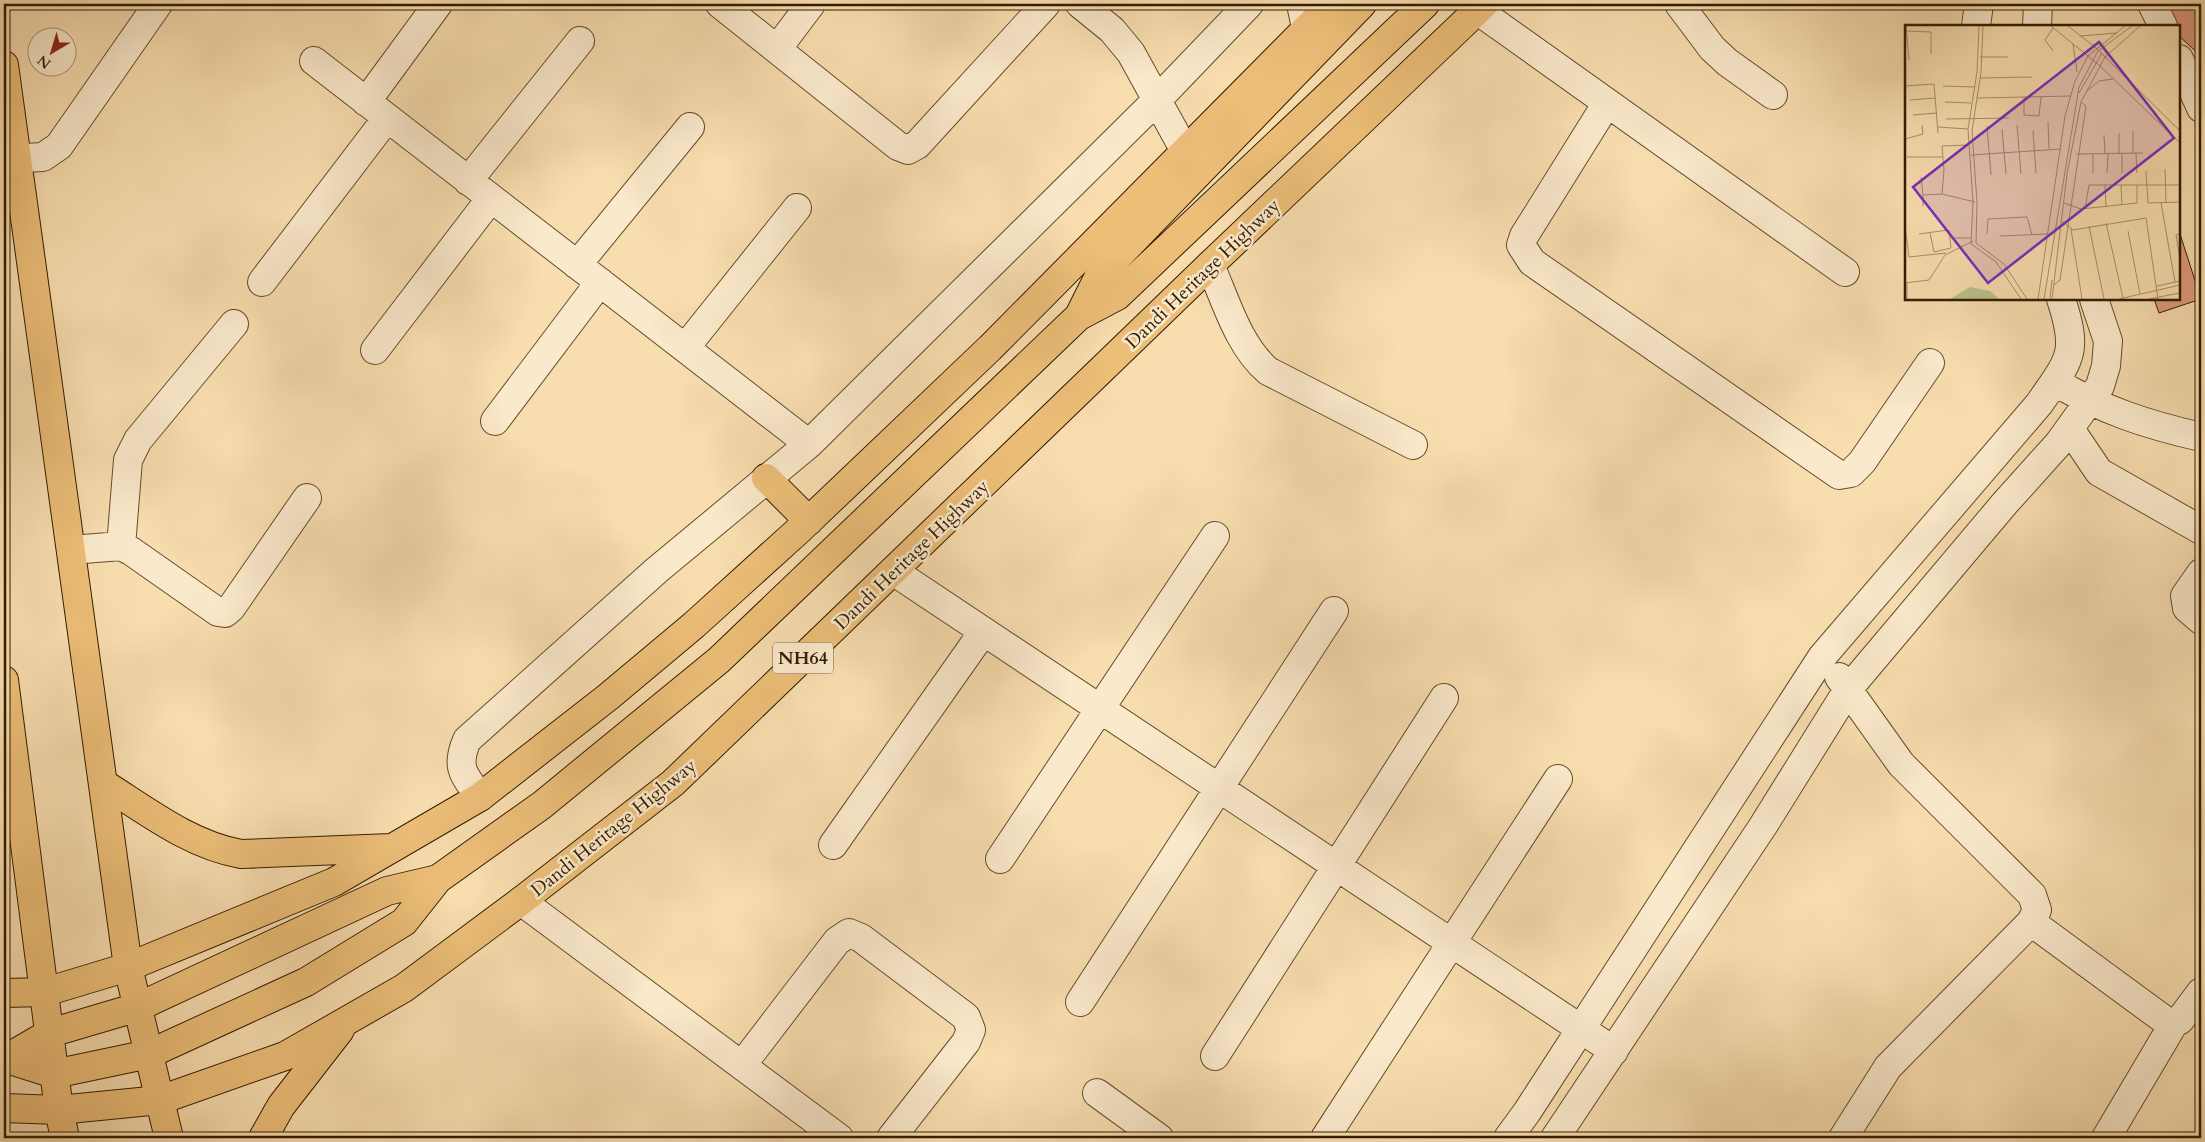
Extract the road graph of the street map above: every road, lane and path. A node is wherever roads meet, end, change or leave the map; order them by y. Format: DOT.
graph roads {
  1 [pos="158,4"];
  2 [pos="438,4"];
  3 [pos="720,4"];
  4 [pos="811,4"];
  5 [pos="1046,4"];
  6 [pos="1080,4"];
  7 [pos="1249,4"];
  8 [pos="1331,4"];
  9 [pos="1362,4"];
  10 [pos="1425,4"];
  11 [pos="1679,4"];
  12 [pos="1979,4"];
  13 [pos="2038,4"];
  14 [pos="2152,4"];
  15 [pos="1481,7"];
  16 [pos="1304,16"];
  17 [pos="1976,25"];
  18 [pos="2036,25"];
  19 [pos="2162,25"];
  20 [pos="580,41"];
  21 [pos="777,49"];
  22 [pos="314,61"];
  23 [pos="2180,61"];
  24 [pos="4,65"];
  25 [pos="1772,95"];
  26 [pos="1157,100"];
  27 [pos="1607,103"];
  28 [pos="2201,108"];
  29 [pos="7,110"];
  30 [pos="377,110"];
  31 [pos="690,127"];
  32 [pos="1185,151"];
  33 [pos="10,158"];
  34 [pos="468,181"];
  35 [pos="491,198"];
  36 [pos="797,208"];
  37 [pos="577,265"];
  38 [pos="1210,265"];
  39 [pos="1845,272"];
  40 [pos="262,282"];
  41 [pos="600,282"];
  42 [pos="2061,300"];
  43 [pos="2094,300"];
  44 [pos="1079,316"];
  45 [pos="234,324"];
  46 [pos="685,348"];
  47 [pos="375,350"];
  48 [pos="1930,363"];
  49 [pos="2055,382"];
  50 [pos="2089,402"];
  51 [pos="495,421"];
  52 [pos="2070,429"];
  53 [pos="2201,437"];
  54 [pos="809,444"];
  55 [pos="1412,445"];
  56 [pos="766,478"];
  57 [pos="307,498"];
  58 [pos="809,521"];
  59 [pos="2201,530"];
  60 [pos="1215,536"];
  61 [pos="121,546"];
  62 [pos="71,550"];
  63 [pos="893,571"];
  64 [pos="2201,573"];
  65 [pos="1334,610"];
  66 [pos="2201,620"];
  67 [pos="983,632"];
  68 [pos="1822,657"];
  69 [pos="4,680"];
  70 [pos="1849,688"];
  71 [pos="1444,698"];
  72 [pos="1100,709"];
  73 [pos="1558,779"];
  74 [pos="104,784"];
  75 [pos="1218,788"];
  76 [pos="480,797"];
  77 [pos="833,845"];
  78 [pos="394,847"];
  79 [pos="1000,859"];
  80 [pos="1336,866"];
  81 [pos="438,879"];
  82 [pos="521,900"];
  83 [pos="2031,922"];
  84 [pos="1452,943"];
  85 [pos="128,967"];
  86 [pos="45,992"];
  87 [pos="2201,992"];
  88 [pos="4,993"];
  89 [pos="1080,1002"];
  90 [pos="138,1008"];
  91 [pos="349,1019"];
  92 [pos="2174,1023"];
  93 [pos="1580,1029"];
  94 [pos="50,1033"];
  95 [pos="1614,1051"];
  96 [pos="149,1054"];
  97 [pos="1214,1056"];
  98 [pos="5,1058"];
  99 [pos="742,1065"];
  100 [pos="54,1074"];
  101 [pos="1097,1093"];
  102 [pos="160,1100"];
  103 [pos="4,1108"];
  104 [pos="59,1110"];
  105 [pos="1559,1137"];
  106 [pos="65,1138"];
  107 [pos="169,1138"];
  108 [pos="263,1138"];
  109 [pos="839,1138"];
  110 [pos="891,1138"];
  111 [pos="1158,1138"];
  112 [pos="1325,1138"];
  113 [pos="1508,1138"];
  114 [pos="1843,1138"];
  115 [pos="2106,1138"];
  1 -- 33 [label="street"];
  2 -- 30 [label="street"];
  3 -- 21 [label="street"];
  4 -- 21 [label="street"];
  5 -- 21 [label="street"];
  6 -- 26 [label="street"];
  7 -- 26 [label="street"];
  8 -- 16 [label="main road"];
  9 -- 44 [label="main road"];
  10 -- 44 [label="main road"];
  11 -- 25 [label="street"];
  12 -- 17 [label="street"];
  13 -- 18 [label="street"];
  14 -- 19 [label="street"];
  15 -- 27 [label="street"];
  15 -- 38 [label="main road, Dandi Heritage Highway / NH64"];
  16 -- 32 [label="main road"];
  20 -- 34 [label="street"];
  22 -- 30 [label="street"];
  23 -- 28 [label="street"];
  24 -- 29 [label="main road"];
  26 -- 32 [label="street"];
  26 -- 54 [label="street"];
  27 -- 39 [label="street"];
  27 -- 48 [label="street"];
  29 -- 33 [label="main road"];
  30 -- 34 [label="street"];
  30 -- 40 [label="street"];
  31 -- 37 [label="street"];
  32 -- 58 [label="main road"];
  33 -- 62 [label="main road"];
  34 -- 35 [label="street"];
  35 -- 37 [label="street"];
  35 -- 47 [label="street"];
  36 -- 46 [label="street"];
  37 -- 41 [label="street"];
  38 -- 55 [label="street"];
  38 -- 63 [label="main road, Dandi Heritage Highway / NH64"];
  41 -- 46 [label="street"];
  41 -- 51 [label="street"];
  42 -- 49 [label="street"];
  43 -- 50 [label="street"];
  44 -- 81 [label="main road"];
  45 -- 61 [label="street"];
  46 -- 54 [label="street"];
  49 -- 50 [label="street"];
  49 -- 68 [label="street"];
  50 -- 52 [label="street"];
  50 -- 53 [label="street"];
  52 -- 59 [label="street"];
  52 -- 70 [label="street"];
  54 -- 56 [label="street"];
  56 -- 58 [label="main road"];
  56 -- 76 [label="street"];
  57 -- 61 [label="street"];
  58 -- 76 [label="main road"];
  60 -- 72 [label="street"];
  61 -- 62 [label="street"];
  62 -- 74 [label="main road"];
  63 -- 67 [label="street"];
  63 -- 82 [label="main road, Dandi Heritage Highway / NH64"];
  64 -- 66 [label="street"];
  65 -- 75 [label="street"];
  67 -- 72 [label="street"];
  67 -- 77 [label="street"];
  68 -- 70 [label="street"];
  68 -- 93 [label="street"];
  69 -- 86 [label="main road"];
  70 -- 83 [label="street"];
  70 -- 95 [label="street"];
  71 -- 80 [label="street"];
  72 -- 75 [label="street"];
  72 -- 79 [label="street"];
  73 -- 84 [label="street"];
  74 -- 78 [label="main road"];
  74 -- 85 [label="main road"];
  75 -- 80 [label="street"];
  75 -- 89 [label="street"];
  76 -- 78 [label="main road"];
  78 -- 85 [label="main road"];
  80 -- 84 [label="street"];
  80 -- 97 [label="street"];
  81 -- 90 [label="main road"];
  81 -- 96 [label="main road"];
  82 -- 91 [label="main road, Dandi Heritage Highway / NH64"];
  82 -- 99 [label="street"];
  83 -- 92 [label="street"];
  83 -- 114 [label="street"];
  84 -- 93 [label="street"];
  84 -- 112 [label="street"];
  85 -- 86 [label="main road"];
  85 -- 90 [label="main road"];
  86 -- 88 [label="main road"];
  86 -- 94 [label="main road"];
  87 -- 92 [label="street"];
  90 -- 94 [label="main road"];
  90 -- 96 [label="main road"];
  91 -- 102 [label="main road, Dandi Heritage Highway / NH64"];
  91 -- 108 [label="main road"];
  92 -- 115 [label="street"];
  93 -- 95 [label="street"];
  93 -- 113 [label="street"];
  94 -- 98 [label="main road"];
  94 -- 100 [label="main road"];
  95 -- 105 [label="street"];
  96 -- 100 [label="main road"];
  96 -- 102 [label="main road"];
  98 -- 100 [label="main road"];
  99 -- 109 [label="street"];
  99 -- 110 [label="street"];
  100 -- 104 [label="main road"];
  101 -- 111 [label="street"];
  102 -- 104 [label="main road, Dandi Heritage Highway / NH64"];
  102 -- 107 [label="main road"];
  103 -- 104 [label="main road, Dandi Heritage Highway / NH64"];
  104 -- 106 [label="main road"];
}
